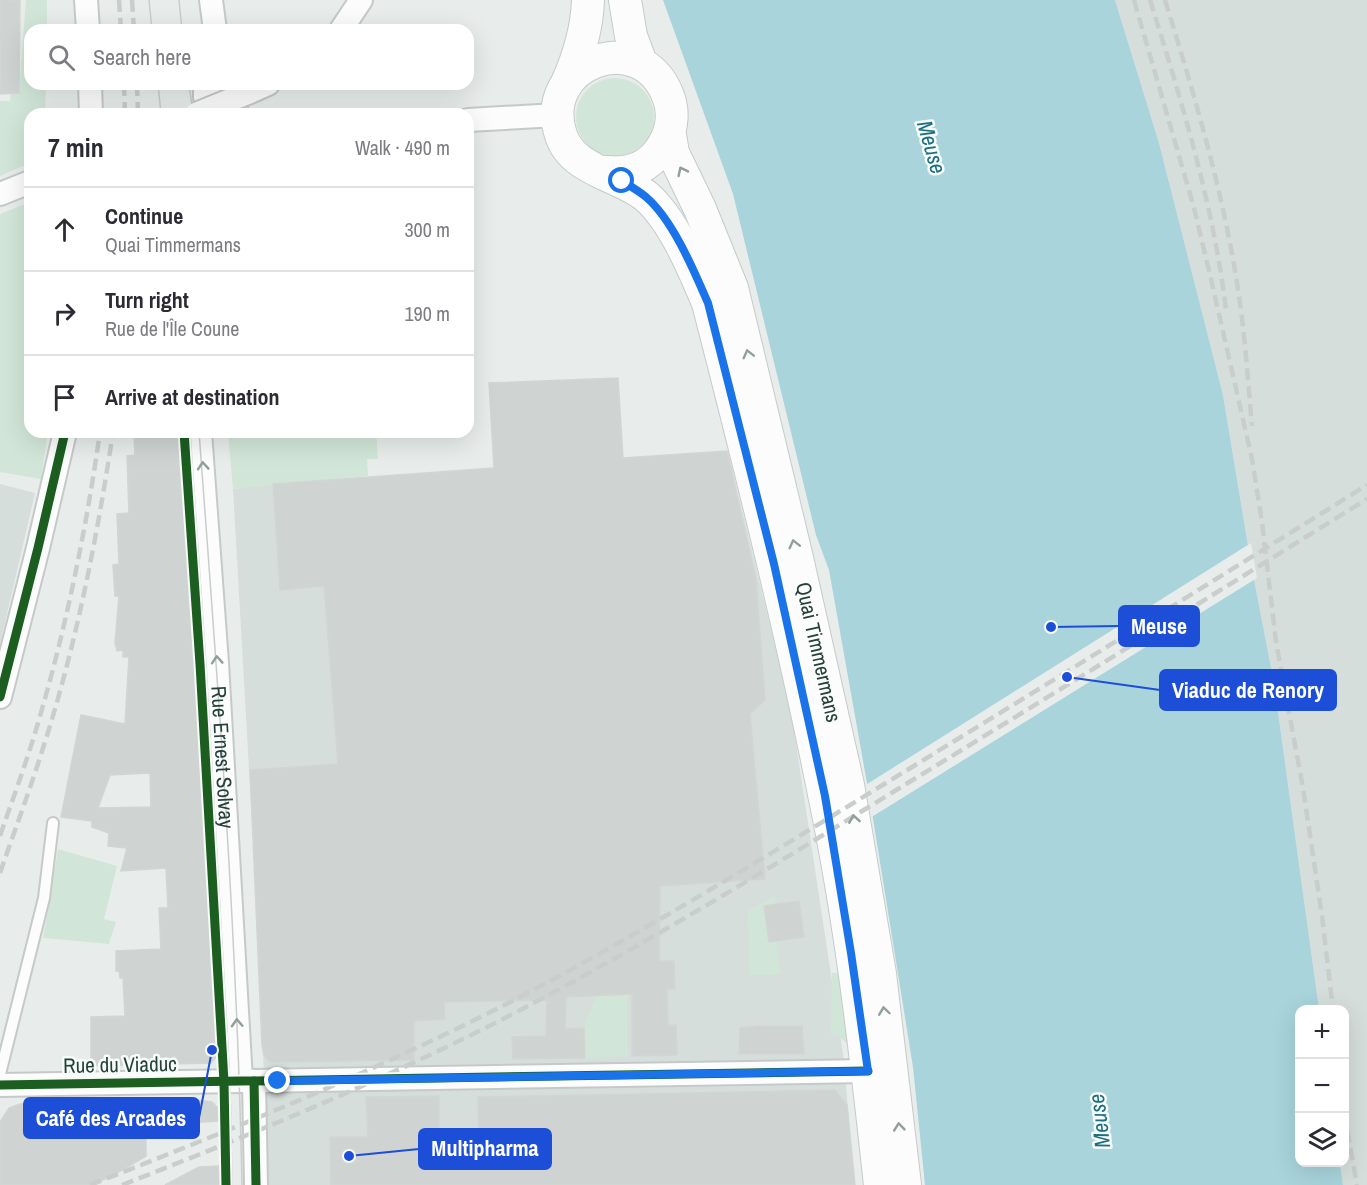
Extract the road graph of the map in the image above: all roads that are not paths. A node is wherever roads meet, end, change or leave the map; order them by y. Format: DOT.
graph roads {
  1 [pos="86,0"];
  2 [pos="211,0"];
  3 [pos="361,0"];
  4 [pos="588,0"];
  5 [pos="625,0"];
  6 [pos="88,24"];
  7 [pos="214,24"];
  8 [pos="345,24"];
  9 [pos="641,63"];
  10 [pos="567,83"];
  11 [pos="90,90"];
  12 [pos="205,90"];
  13 [pos="225,90"];
  14 [pos="254,90"];
  15 [pos="91,108"];
  16 [pos="208,108"];
  17 [pos="211,108"];
  18 [pos="232,108"];
  19 [pos="557,115"];
  20 [pos="474,120"];
  21 [pos="670,135"];
  22 [pos="602,172"];
  23 [pos="24,184"];
  24 [pos="0,194"];
  25 [pos="64,438"];
  26 [pos="200,438"];
  27 [pos="0,697"];
  28 [pos="53,823"];
  29 [pos="868,1071"];
  30 [pos="0,1074"];
  31 [pos="248,1081"];
  32 [pos="0,1085"];
  33 [pos="256,1185"];
  34 [pos="880,1185"];
  35 [pos="905,1185"];
  1 -- 6 [label="street"];
  2 -- 7 [label="street"];
  3 -- 8 [label="street"];
  4 -- 10 [label="main road"];
  5 -- 9 [label="main road"];
  9 -- 10 [label="main road"];
  9 -- 21 [label="main road"];
  10 -- 19 [label="main road"];
  11 -- 15 [label="street"];
  12 -- 16 [label="street"];
  13 -- 18 [label="street"];
  14 -- 17 [label="street, bridge"];
  19 -- 20 [label="street"];
  19 -- 22 [label="main road"];
  21 -- 22 [label="main road"];
  35 -- 21 [label="main road, Quai Timmermans, one-way"];
  22 -- 29 [label="main road, Quai Timmermans"];
  23 -- 24 [label="street"];
  25 -- 27 [label="street"];
  31 -- 26 [label="street, Rue Ernest Solvay, one-way"];
  28 -- 30 [label="lane"];
  29 -- 31 [label="street, Rue du Viaduc"];
  29 -- 34 [label="main road, Quai Timmermans"];
  31 -- 32 [label="street, Rue du Viaduc"];
  31 -- 33 [label="street, Rue Ernest Solvay"];
}
